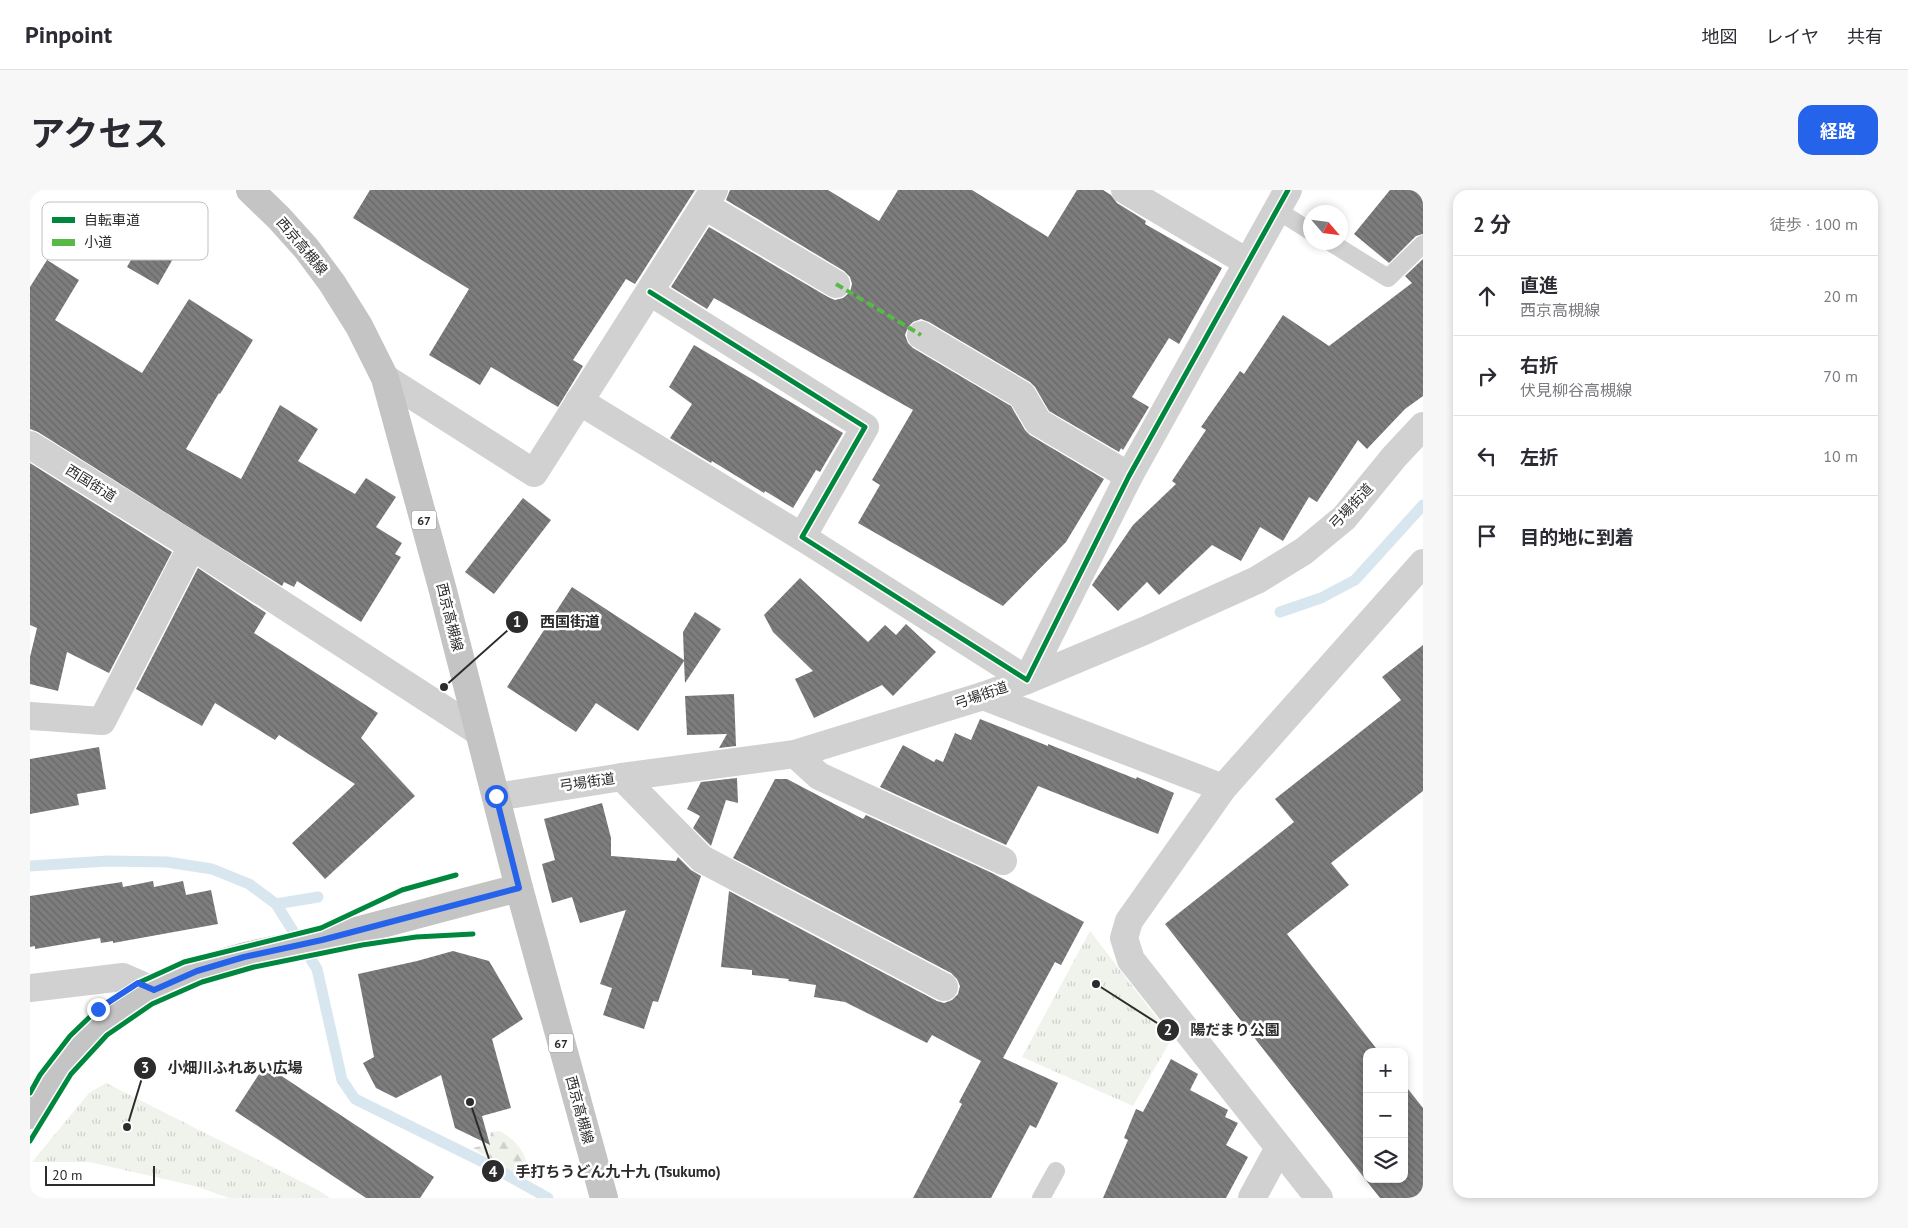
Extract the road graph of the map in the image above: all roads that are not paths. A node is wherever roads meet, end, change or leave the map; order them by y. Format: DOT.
graph roads {
  1 [pos="250,190"];
  2 [pos="1125,190"];
  3 [pos="709,198"];
  4 [pos="1282,200"];
  5 [pos="1303,222"];
  6 [pos="1423,244"];
  7 [pos="1343,250"];
  8 [pos="1247,262"];
  9 [pos="836,284"];
  10 [pos="650,292"];
  11 [pos="921,335"];
  12 [pos="385,378"];
  13 [pos="579,401"];
  14 [pos="1423,426"];
  15 [pos="30,445"];
  16 [pos="1129,476"];
  17 [pos="802,537"];
  18 [pos="192,546"];
  19 [pos="1423,562"];
  20 [pos="1027,680"];
  21 [pos="983,696"];
  22 [pos="30,716"];
  23 [pos="479,732"];
  24 [pos="795,754"];
  25 [pos="622,777"];
  26 [pos="1223,788"];
  27 [pos="496,796"];
  28 [pos="1003,861"];
  29 [pos="519,888"];
  30 [pos="30,988"];
  31 [pos="944,988"];
  32 [pos="154,990"];
  33 [pos="30,1115"];
  34 [pos="1279,1148"];
  35 [pos="1056,1171"];
  36 [pos="604,1198"];
  37 [pos="1041,1198"];
  38 [pos="1252,1198"];
  39 [pos="1319,1198"];
  1 -- 12 [label="main road, 西京高槻線 / 67"];
  2 -- 8 [label="street"];
  3 -- 9 [label="street"];
  3 -- 10 [label="street"];
  4 -- 5 [label="lane"];
  4 -- 8 [label="street"];
  6 -- 7 [label="lane"];
  8 -- 16 [label="street"];
  10 -- 13 [label="street"];
  10 -- 17 [label="street"];
  11 -- 16 [label="street"];
  12 -- 13 [label="street"];
  12 -- 23 [label="main road, 西京高槻線 / 67"];
  13 -- 17 [label="street"];
  14 -- 20 [label="street, 弓場街道"];
  15 -- 18 [label="street, 西国街道"];
  16 -- 20 [label="street"];
  17 -- 20 [label="street"];
  18 -- 22 [label="street"];
  18 -- 23 [label="street, 西国街道"];
  19 -- 26 [label="street"];
  20 -- 21 [label="street, 弓場街道"];
  21 -- 24 [label="street, 弓場街道"];
  21 -- 26 [label="street"];
  23 -- 27 [label="main road, 西京高槻線 / 67"];
  24 -- 25 [label="street, 弓場街道"];
  24 -- 28 [label="street"];
  25 -- 27 [label="street, 弓場街道"];
  25 -- 31 [label="street"];
  26 -- 34 [label="street"];
  27 -- 29 [label="main road, 西京高槻線 / 67"];
  29 -- 32 [label="main road"];
  29 -- 36 [label="main road, 西京高槻線 / 67"];
  30 -- 32 [label="street"];
  32 -- 33 [label="main road"];
  34 -- 38 [label="street"];
  34 -- 39 [label="street"];
  35 -- 37 [label="lane"];
}
